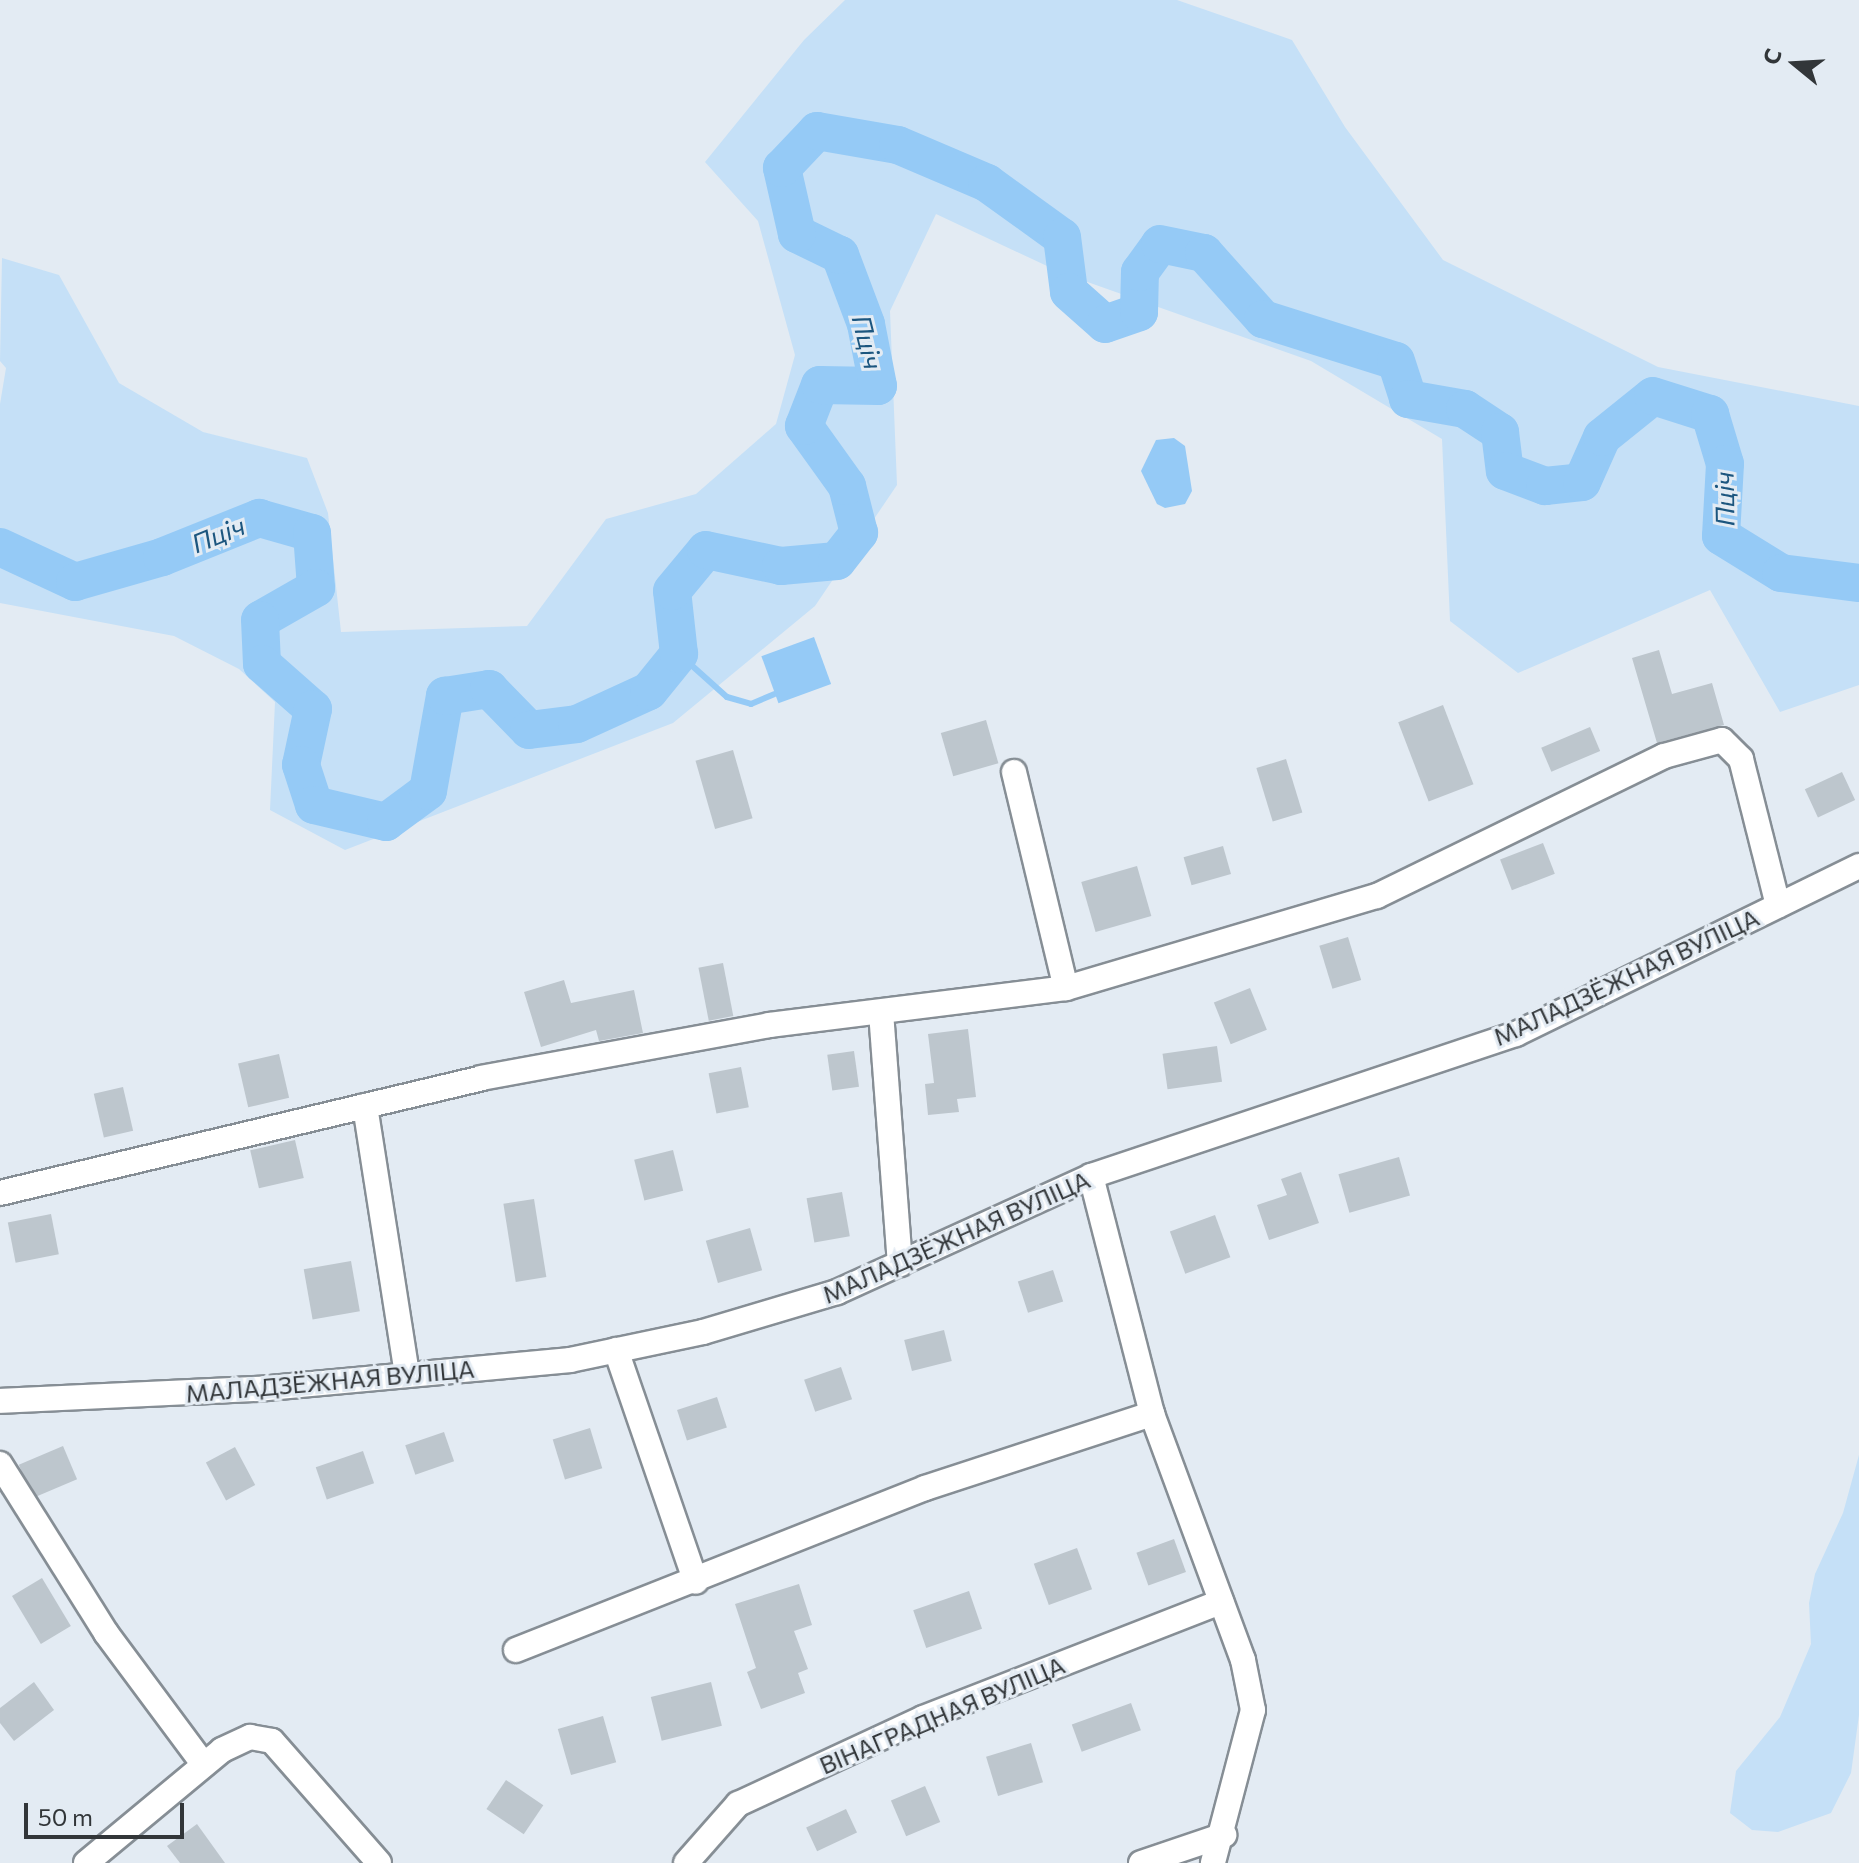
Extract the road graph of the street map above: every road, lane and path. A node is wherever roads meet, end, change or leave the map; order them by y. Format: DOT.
graph roads {
  1 [pos="1014,772"];
  2 [pos="1859,866"];
  3 [pos="1778,905"];
  4 [pos="1066,988"];
  5 [pos="881,1012"];
  6 [pos="365,1106"];
  7 [pos="1091,1176"];
  8 [pos="0,1193"];
  9 [pos="900,1264"];
  10 [pos="616,1350"];
  11 [pos="407,1375"];
  12 [pos="0,1401"];
  13 [pos="1152,1414"];
  14 [pos="0,1464"];
  15 [pos="696,1582"];
  16 [pos="1221,1602"];
  17 [pos="516,1650"];
  18 [pos="204,1765"];
  19 [pos="1224,1835"];
  20 [pos="86,1863"];
  21 [pos="379,1863"];
  22 [pos="686,1863"];
  23 [pos="1141,1863"];
  24 [pos="1213,1863"];
  1 -- 4 [label="street"];
  2 -- 3 [label="street, МАЛАДЗЁЖНАЯ ВУЛІЦА"];
  3 -- 4 [label="street"];
  3 -- 7 [label="street, МАЛАДЗЁЖНАЯ ВУЛІЦА"];
  4 -- 5 [label="street"];
  5 -- 6 [label="street"];
  5 -- 9 [label="street"];
  6 -- 8 [label="street"];
  6 -- 11 [label="street"];
  7 -- 9 [label="street, МАЛАДЗЁЖНАЯ ВУЛІЦА"];
  7 -- 13 [label="street"];
  9 -- 10 [label="street, МАЛАДЗЁЖНАЯ ВУЛІЦА"];
  10 -- 11 [label="street, МАЛАДЗЁЖНАЯ ВУЛІЦА"];
  10 -- 15 [label="street"];
  11 -- 12 [label="street, МАЛАДЗЁЖНАЯ ВУЛІЦА"];
  13 -- 15 [label="street"];
  13 -- 16 [label="street"];
  14 -- 18 [label="street"];
  15 -- 17 [label="street"];
  16 -- 19 [label="street"];
  16 -- 22 [label="street, ВІНАГРАДНАЯ ВУЛІЦА"];
  18 -- 20 [label="street"];
  18 -- 21 [label="street"];
  19 -- 23 [label="street"];
  19 -- 24 [label="street"];
}
